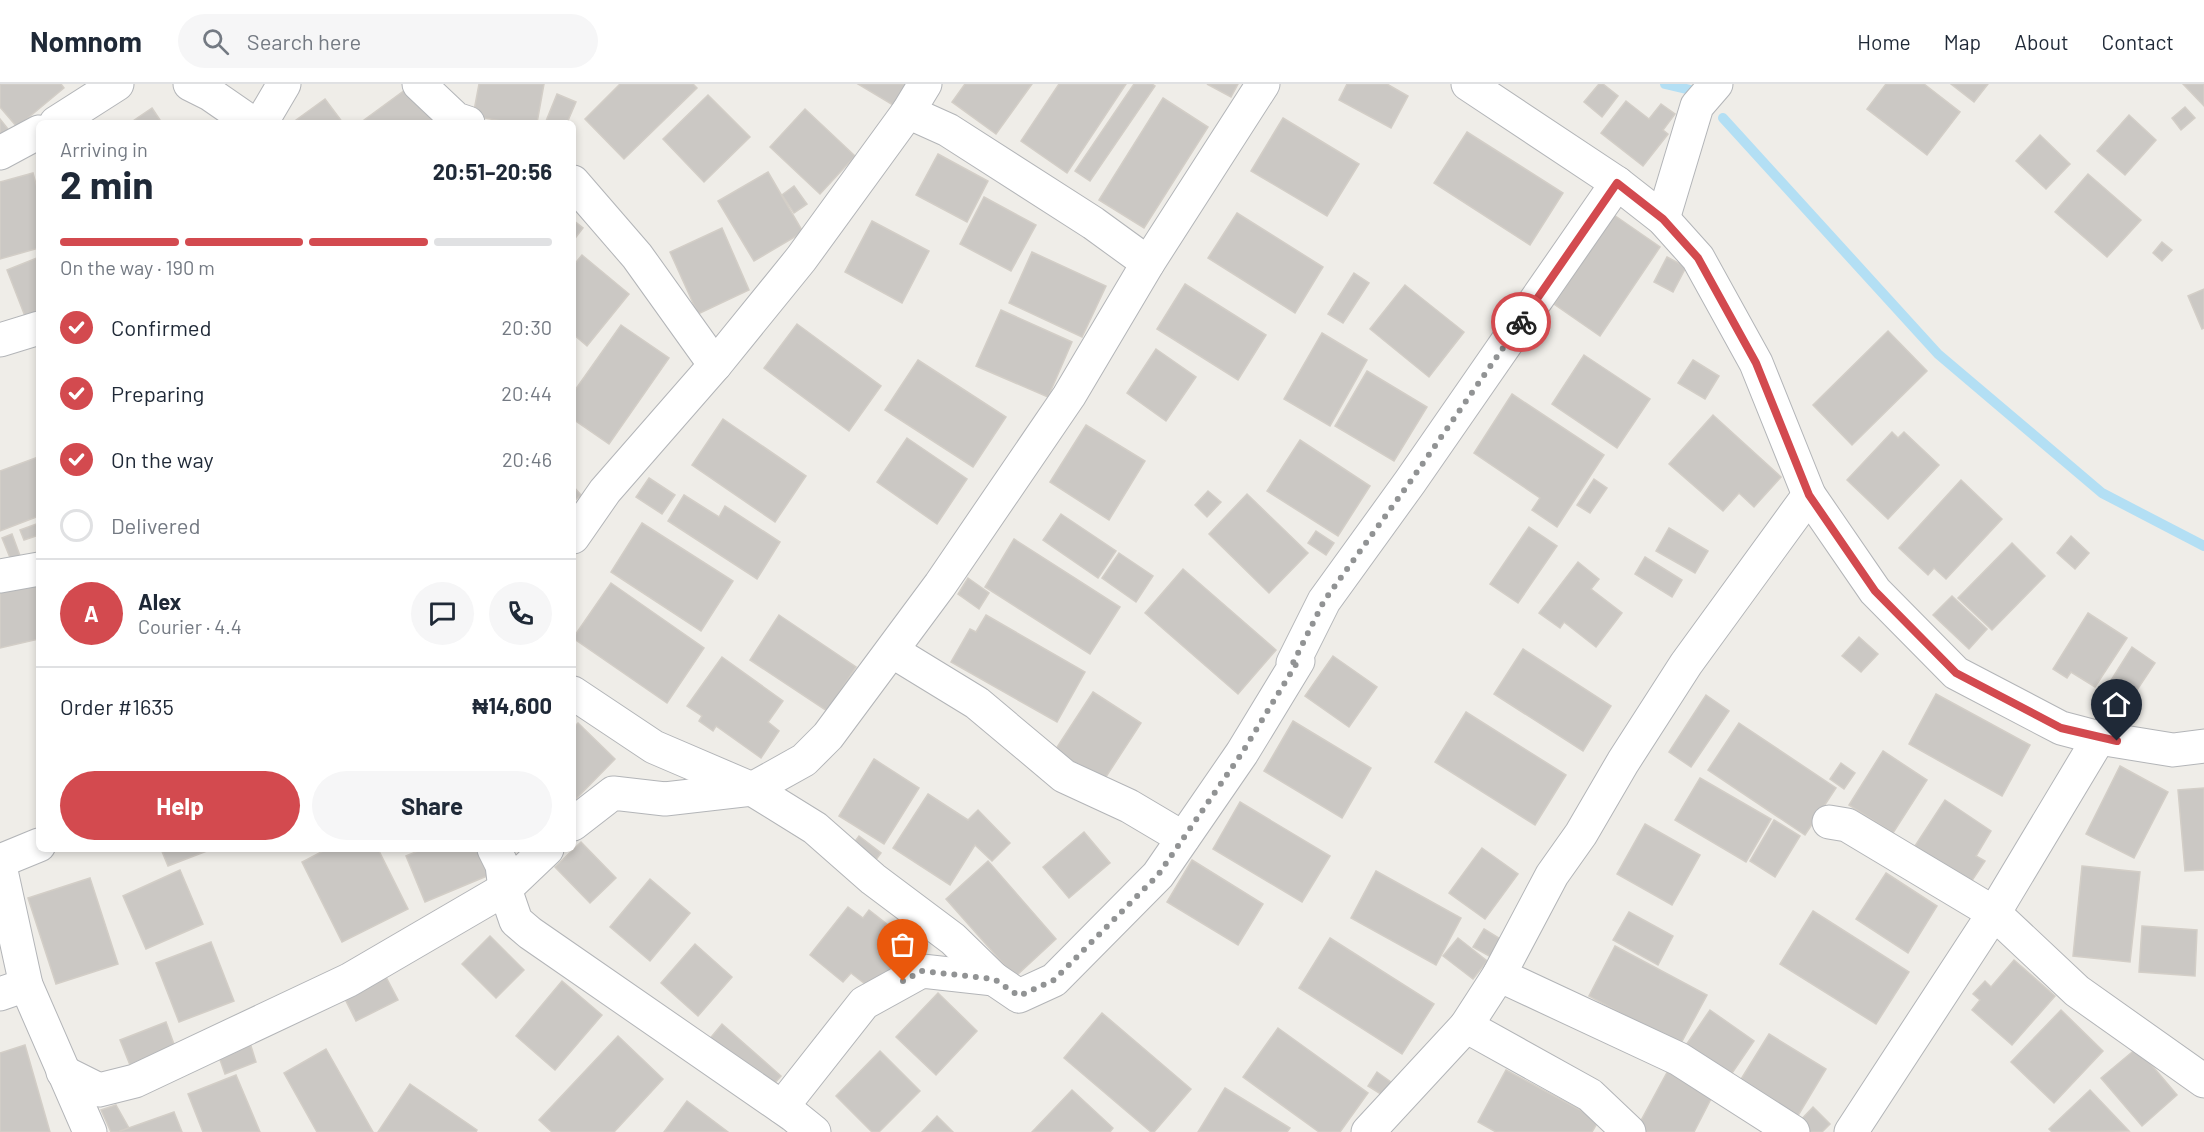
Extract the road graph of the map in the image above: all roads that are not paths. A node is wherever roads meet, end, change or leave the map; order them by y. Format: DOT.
graph roads {
  1 [pos="117,84"];
  2 [pos="190,84"];
  3 [pos="284,84"];
  4 [pos="419,84"];
  5 [pos="925,84"];
  6 [pos="1263,84"];
  7 [pos="1468,84"];
  8 [pos="1716,84"];
  9 [pos="908,112"];
  10 [pos="61,120"];
  11 [pos="248,120"];
  12 [pos="263,120"];
  13 [pos="459,120"];
  14 [pos="36,134"];
  15 [pos="0,153"];
  16 [pos="1617,183"];
  17 [pos="576,185"];
  18 [pos="1663,219"];
  19 [pos="1148,263"];
  20 [pos="36,329"];
  21 [pos="0,340"];
  22 [pos="715,364"];
  23 [pos="1809,495"];
  24 [pos="576,533"];
  25 [pos="36,570"];
  26 [pos="0,576"];
  27 [pos="892,651"];
  28 [pos="576,695"];
  29 [pos="2099,738"];
  30 [pos="2204,746"];
  31 [pos="752,789"];
  32 [pos="576,822"];
  33 [pos="1829,822"];
  34 [pos="1183,838"];
  35 [pos="36,846"];
  36 [pos="496,852"];
  37 [pos="544,852"];
  38 [pos="0,861"];
  39 [pos="0,866"];
  40 [pos="505,889"];
  41 [pos="1994,914"];
  42 [pos="1499,975"];
  43 [pos="994,979"];
  44 [pos="13,990"];
  45 [pos="1466,1026"];
  46 [pos="63,1071"];
  47 [pos="2200,1071"];
  48 [pos="782,1107"];
  49 [pos="90,1132"];
  50 [pos="814,1132"];
  51 [pos="1368,1132"];
  52 [pos="1629,1132"];
  53 [pos="1793,1132"];
  54 [pos="1851,1132"];
  1 -- 10 [label="street"];
  2 -- 11 [label="street"];
  3 -- 12 [label="street"];
  4 -- 13 [label="street"];
  5 -- 9 [label="street"];
  6 -- 19 [label="street"];
  7 -- 16 [label="street"];
  8 -- 18 [label="street"];
  9 -- 19 [label="street"];
  9 -- 22 [label="street"];
  14 -- 15 [label="street"];
  16 -- 18 [label="street"];
  16 -- 34 [label="street"];
  17 -- 22 [label="street"];
  18 -- 23 [label="street"];
  19 -- 27 [label="street"];
  20 -- 21 [label="street"];
  22 -- 24 [label="street"];
  23 -- 29 [label="street"];
  23 -- 42 [label="street"];
  25 -- 26 [label="street"];
  27 -- 31 [label="street"];
  27 -- 34 [label="street"];
  28 -- 31 [label="street"];
  29 -- 30 [label="street"];
  29 -- 41 [label="street"];
  31 -- 32 [label="street"];
  31 -- 43 [label="street"];
  33 -- 41 [label="street"];
  34 -- 43 [label="street"];
  35 -- 38 [label="street"];
  36 -- 40 [label="street"];
  37 -- 40 [label="street"];
  39 -- 44 [label="street"];
  40 -- 46 [label="street"];
  40 -- 48 [label="street"];
  41 -- 47 [label="street"];
  41 -- 54 [label="street"];
  42 -- 45 [label="street"];
  42 -- 53 [label="street"];
  43 -- 48 [label="street"];
  44 -- 46 [label="street"];
  45 -- 51 [label="street"];
  45 -- 52 [label="street"];
  46 -- 49 [label="street"];
  48 -- 50 [label="street"];
}
